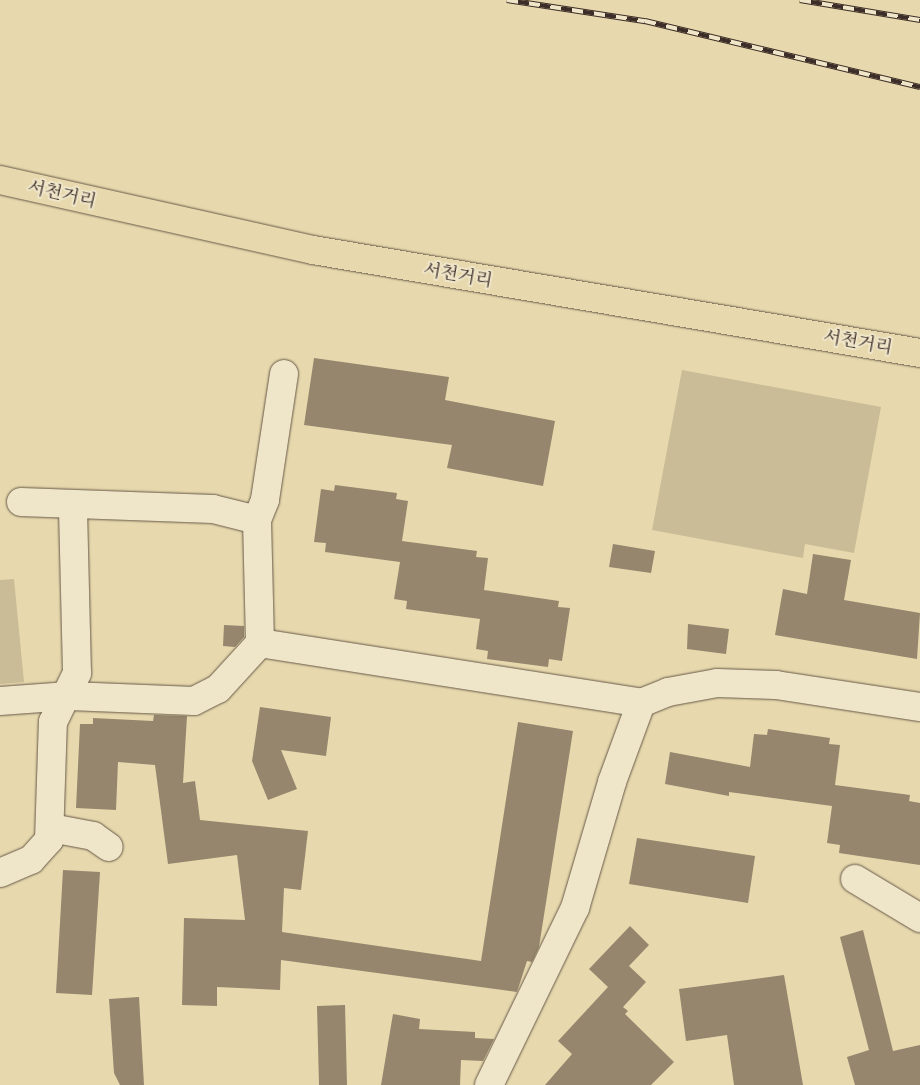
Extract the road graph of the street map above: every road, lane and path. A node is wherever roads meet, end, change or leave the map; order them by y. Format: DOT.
graph roads {
  1 [pos="0,180"];
  2 [pos="920,352"];
  3 [pos="284,374"];
  4 [pos="21,502"];
  5 [pos="73,504"];
  6 [pos="257,520"];
  7 [pos="260,643"];
  8 [pos="69,696"];
  9 [pos="0,701"];
  10 [pos="641,703"];
  11 [pos="920,707"];
  12 [pos="51,828"];
  13 [pos="109,846"];
  14 [pos="0,873"];
  15 [pos="855,879"];
  16 [pos="920,918"];
  17 [pos="489,1085"];
  1 -- 2 [label="main road, 서천거리"];
  3 -- 6 [label="street"];
  4 -- 5 [label="street"];
  5 -- 6 [label="street"];
  5 -- 8 [label="street"];
  6 -- 7 [label="street"];
  7 -- 8 [label="street"];
  7 -- 10 [label="street"];
  8 -- 9 [label="street"];
  8 -- 12 [label="street"];
  10 -- 11 [label="street"];
  10 -- 17 [label="street"];
  12 -- 13 [label="street"];
  12 -- 14 [label="street"];
  15 -- 16 [label="street"];
}
